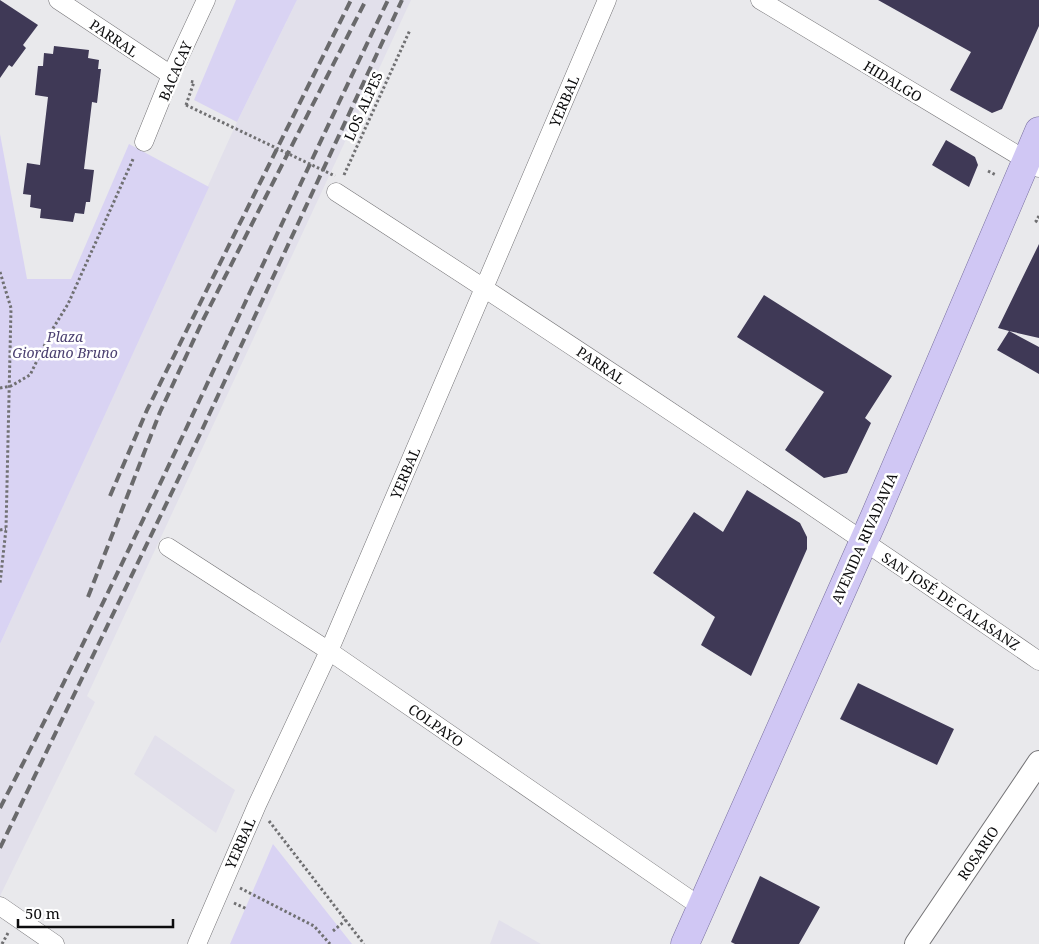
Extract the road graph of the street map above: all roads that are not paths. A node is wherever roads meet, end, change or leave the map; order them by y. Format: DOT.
graph roads {
  1 [pos="58,0"];
  2 [pos="206,0"];
  3 [pos="607,0"];
  4 [pos="760,0"];
  5 [pos="171,75"];
  6 [pos="1039,131"];
  7 [pos="144,142"];
  8 [pos="1033,164"];
  9 [pos="336,184"];
  10 [pos="484,287"];
  11 [pos="863,541"];
  12 [pos="168,547"];
  13 [pos="330,651"];
  14 [pos="1039,662"];
  15 [pos="1039,762"];
  16 [pos="0,906"];
  17 [pos="701,907"];
  18 [pos="55,944"];
  19 [pos="197,944"];
  20 [pos="685,944"];
  21 [pos="916,944"];
  1 -- 5 [label="street, PARRAL"];
  2 -- 5 [label="street, BACACAY"];
  3 -- 10 [label="street, YERBAL"];
  4 -- 8 [label="street, HIDALGO"];
  5 -- 7 [label="street, BACACAY"];
  6 -- 8 [label="main road, AVENIDA RIVADAVIA"];
  8 -- 11 [label="main road, AVENIDA RIVADAVIA"];
  9 -- 10 [label="street, PARRAL"];
  10 -- 11 [label="street, PARRAL"];
  10 -- 13 [label="street, YERBAL"];
  11 -- 14 [label="street, SAN JOSÉ DE CALASANZ"];
  11 -- 17 [label="main road, AVENIDA RIVADAVIA"];
  12 -- 13 [label="street, COLPAYO"];
  13 -- 17 [label="street, COLPAYO"];
  13 -- 19 [label="street, YERBAL"];
  15 -- 21 [label="street, ROSARIO"];
  16 -- 18 [label="street"];
  17 -- 20 [label="main road, AVENIDA RIVADAVIA"];
}
